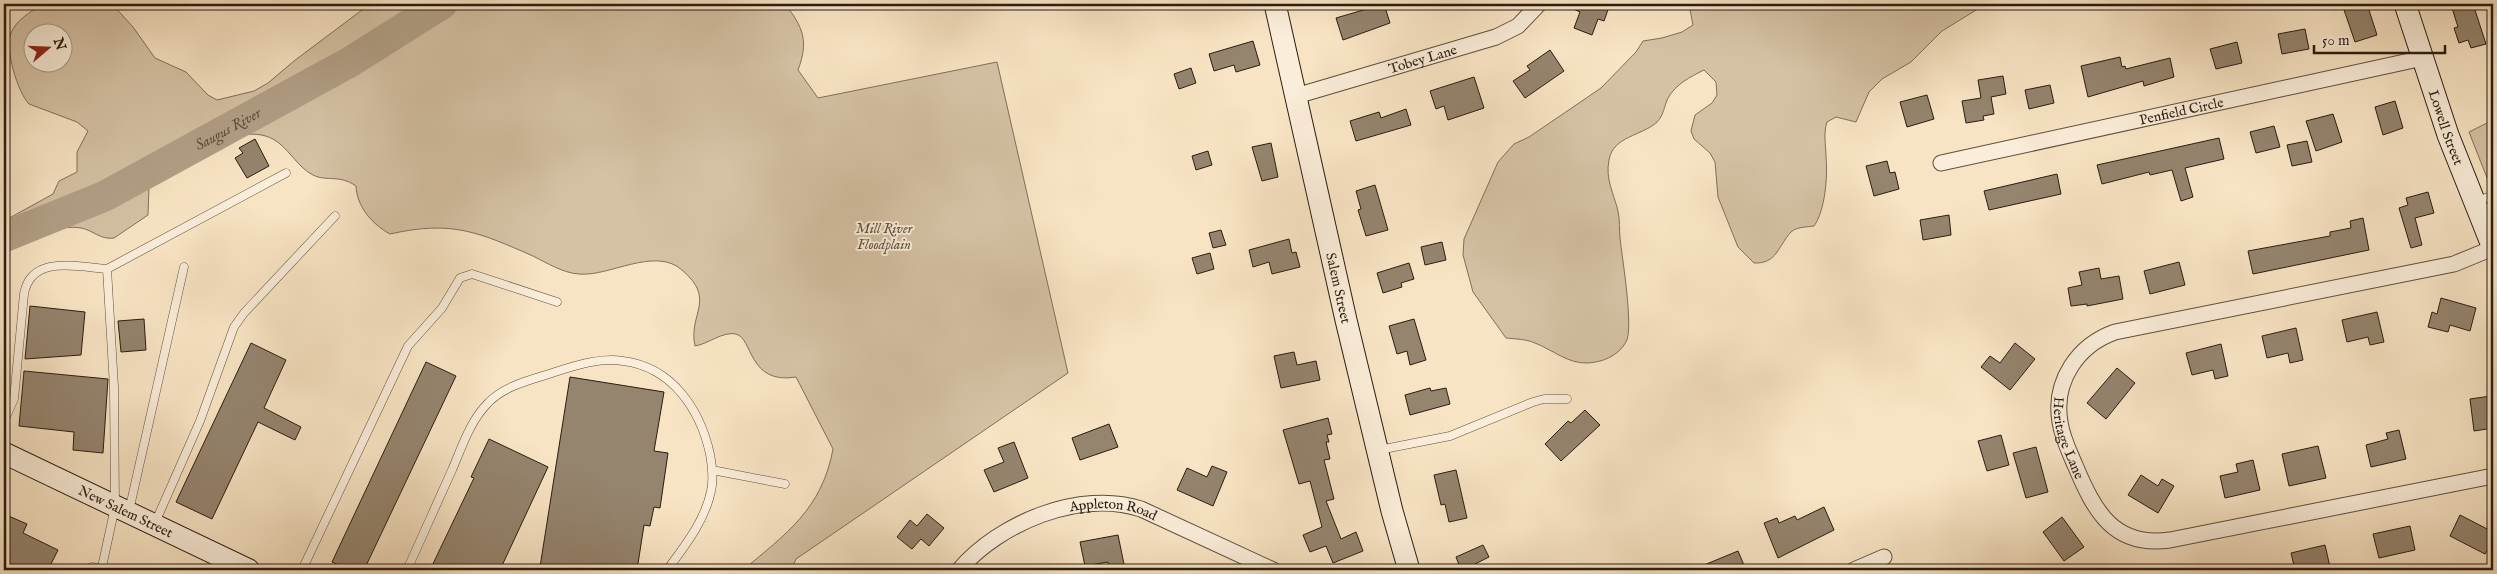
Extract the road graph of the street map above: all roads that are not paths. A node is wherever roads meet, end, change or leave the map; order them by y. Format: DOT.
graph roads {
  1 [pos="1275,4"];
  2 [pos="1539,4"];
  3 [pos="2405,4"];
  4 [pos="2422,58"];
  5 [pos="1296,96"];
  6 [pos="1942,163"];
  7 [pos="286,173"];
  8 [pos="2484,199"];
  9 [pos="335,216"];
  10 [pos="2493,248"];
  11 [pos="184,267"];
  12 [pos="107,269"];
  13 [pos="557,302"];
  14 [pos="1567,399"];
  15 [pos="4,421"];
  16 [pos="1377,450"];
  17 [pos="4,453"];
  18 [pos="712,470"];
  19 [pos="2493,476"];
  20 [pos="785,484"];
  21 [pos="122,510"];
  22 [pos="154,525"];
  23 [pos="1884,557"];
  24 [pos="104,569"];
  25 [pos="1406,569"];
  26 [pos="82,570"];
  27 [pos="249,570"];
  28 [pos="302,570"];
  29 [pos="407,570"];
  30 [pos="667,570"];
  31 [pos="959,570"];
  32 [pos="1273,570"];
  33 [pos="1854,570"];
  1 -- 5 [label="main road, Salem Street"];
  2 -- 5 [label="street, Tobey Lane"];
  3 -- 4 [label="main road, Lowell Street"];
  4 -- 6 [label="street, Penfield Circle"];
  4 -- 8 [label="main road, Lowell Street"];
  5 -- 16 [label="main road, Salem Street"];
  7 -- 12 [label="lane"];
  8 -- 10 [label="main road, Lowell Street"];
  9 -- 22 [label="lane"];
  10 -- 19 [label="street, Heritage Lane"];
  11 -- 21 [label="lane"];
  12 -- 15 [label="lane"];
  12 -- 21 [label="lane"];
  13 -- 28 [label="lane"];
  14 -- 16 [label="lane"];
  16 -- 25 [label="main road, Salem Street"];
  17 -- 21 [label="main road, New Salem Street"];
  18 -- 20 [label="lane"];
  18 -- 29 [label="lane"];
  18 -- 30 [label="lane"];
  21 -- 22 [label="main road, New Salem Street"];
  21 -- 24 [label="lane"];
  22 -- 27 [label="main road, New Salem Street"];
  23 -- 33 [label="street"];
  24 -- 26 [label="lane"];
  31 -- 32 [label="street, Appleton Road"];
}
